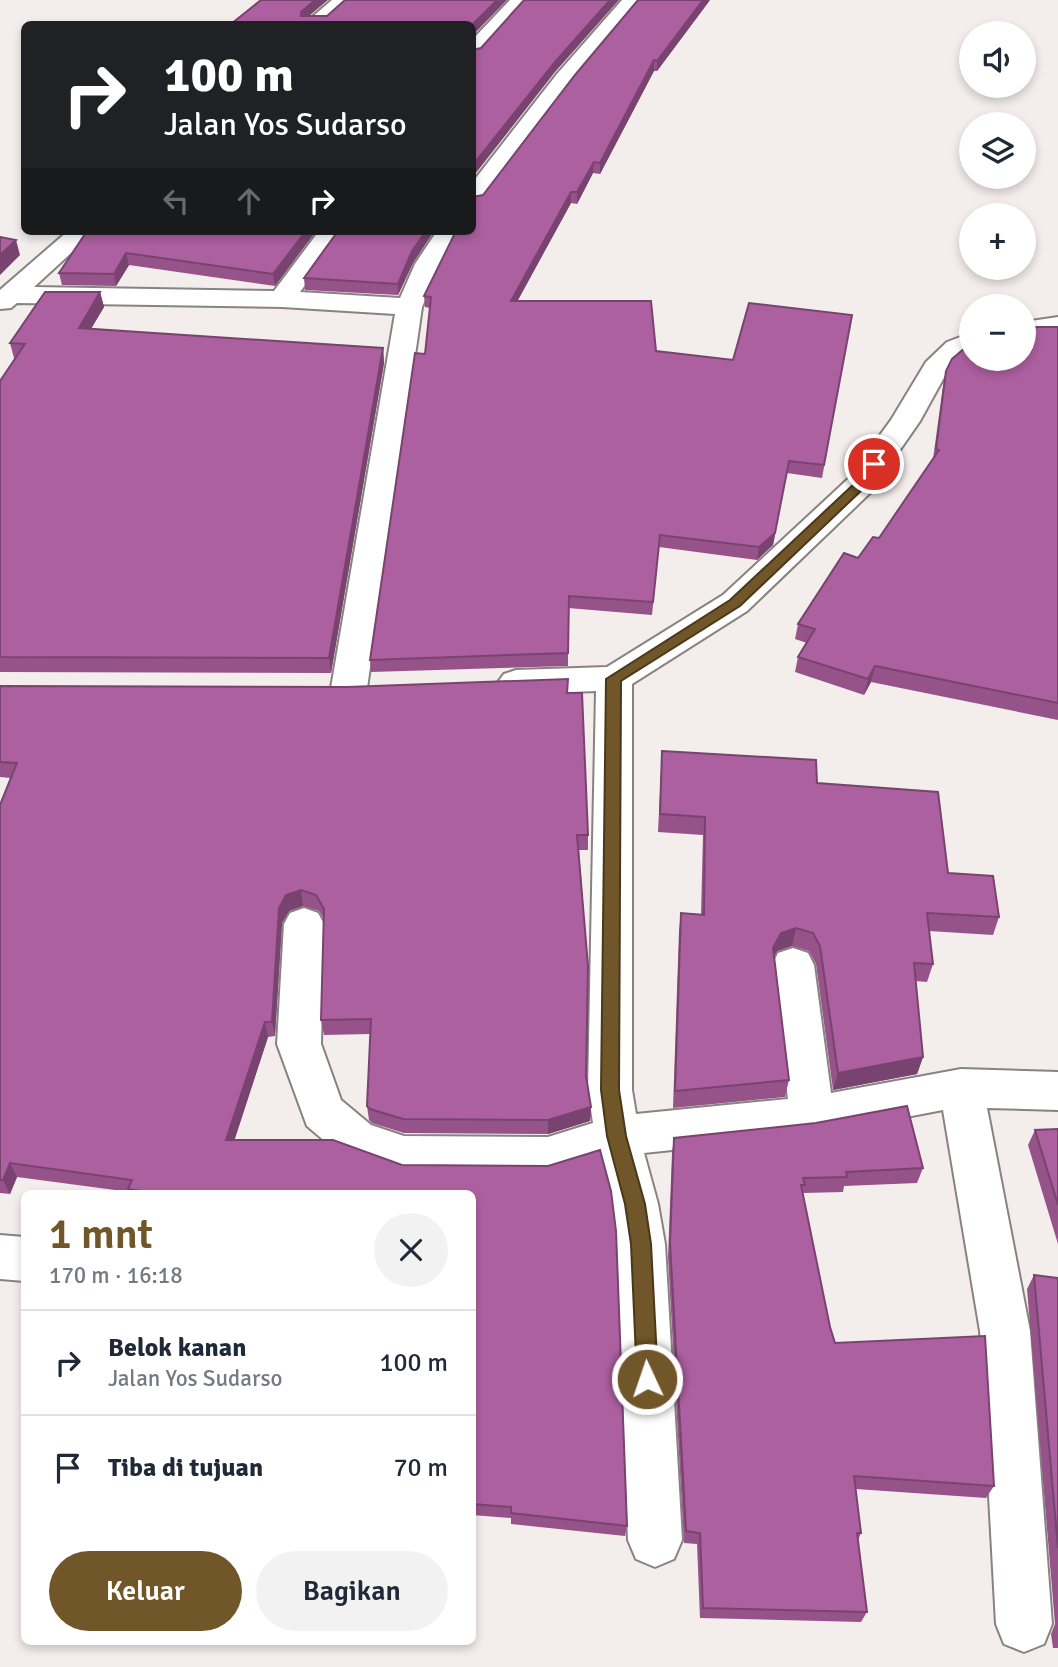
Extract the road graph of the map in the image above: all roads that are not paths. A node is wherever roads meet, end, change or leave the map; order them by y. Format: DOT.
graph roads {
  1 [pos="344,0"];
  2 [pos="521,0"];
  3 [pos="633,0"];
  4 [pos="318,21"];
  5 [pos="476,49"];
  6 [pos="476,195"];
  7 [pos="78,235"];
  8 [pos="329,235"];
  9 [pos="446,235"];
  10 [pos="5,299"];
  11 [pos="282,299"];
  12 [pos="409,307"];
  13 [pos="1058,325"];
  14 [pos="1036,328"];
  15 [pos="959,347"];
  16 [pos="614,679"];
  17 [pos="488,683"];
  18 [pos="349,688"];
  19 [pos="304,924"];
  20 [pos="793,965"];
  21 [pos="961,1088"];
  22 [pos="1058,1091"];
  23 [pos="812,1116"];
  24 [pos="617,1136"];
  25 [pos="0,1257"];
  26 [pos="21,1259"];
  27 [pos="655,1540"];
  28 [pos="1024,1624"];
  1 -- 4 [label="street"];
  2 -- 5 [label="street"];
  3 -- 6 [label="street"];
  7 -- 10 [label="street"];
  8 -- 11 [label="street"];
  9 -- 12 [label="street"];
  10 -- 11 [label="street"];
  11 -- 12 [label="street"];
  12 -- 18 [label="street"];
  13 -- 14 [label="street"];
  15 -- 16 [label="street"];
  16 -- 17 [label="street"];
  16 -- 24 [label="street"];
  19 -- 24 [label="street"];
  20 -- 23 [label="street"];
  21 -- 22 [label="street"];
  21 -- 23 [label="street"];
  21 -- 28 [label="street"];
  23 -- 24 [label="street"];
  24 -- 27 [label="street"];
  25 -- 26 [label="street"];
}
